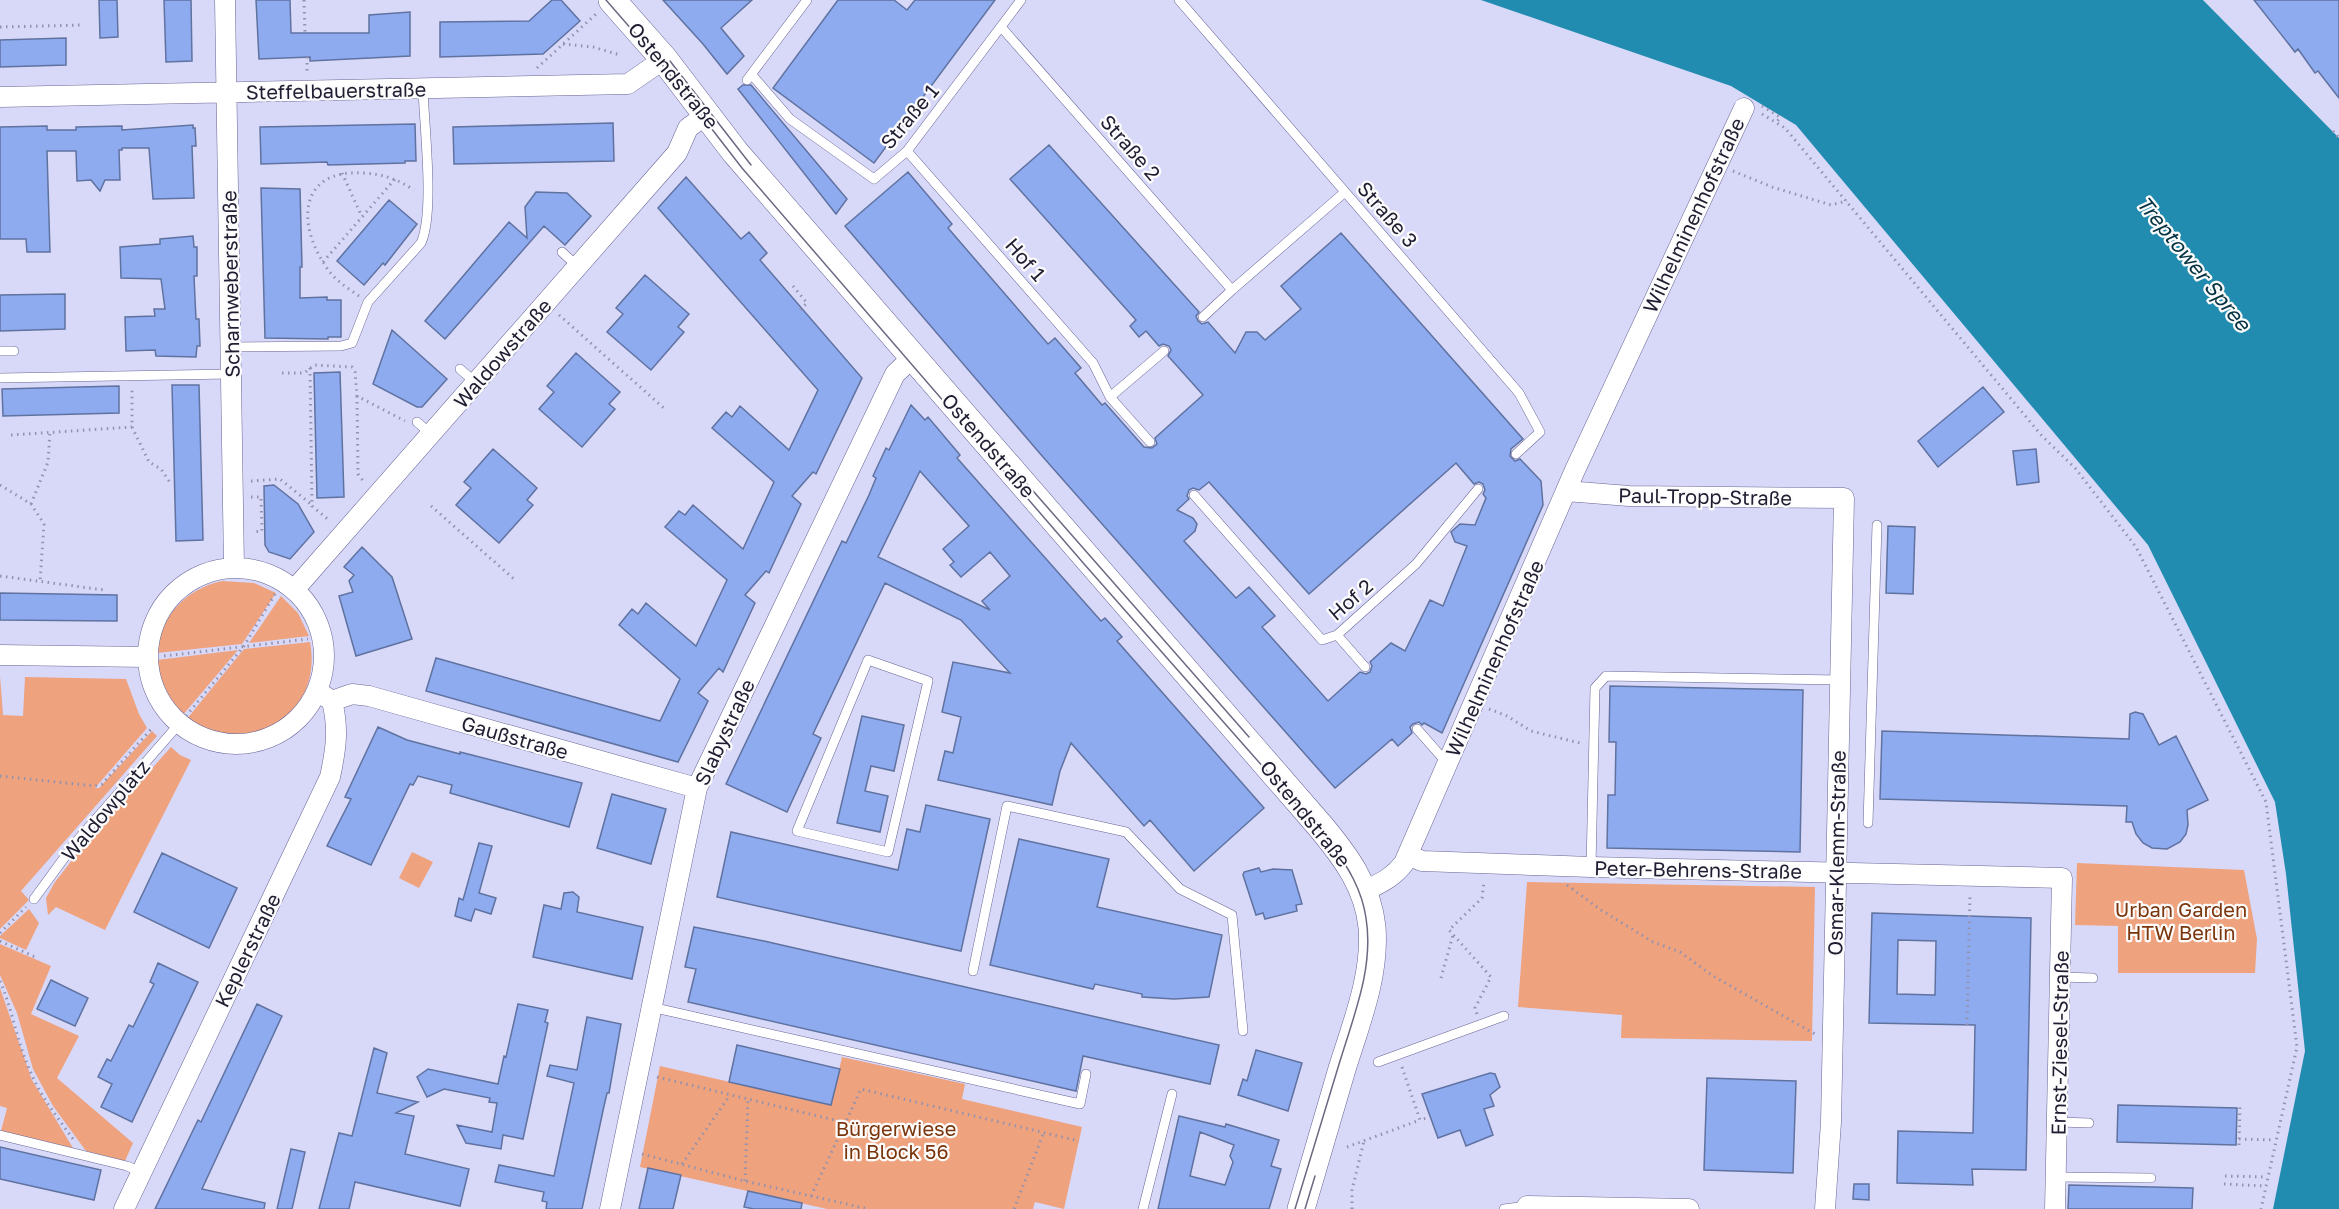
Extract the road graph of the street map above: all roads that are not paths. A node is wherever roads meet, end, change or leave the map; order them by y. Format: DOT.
graph roads {
  1 [pos="225,0"];
  2 [pos="807,0"];
  3 [pos="1021,0"];
  4 [pos="1179,0"];
  5 [pos="604,7"];
  6 [pos="1002,28"];
  7 [pos="664,59"];
  8 [pos="423,88"];
  9 [pos="227,92"];
  10 [pos="0,97"];
  11 [pos="1744,108"];
  12 [pos="706,115"];
  13 [pos="907,151"];
  14 [pos="1345,192"];
  15 [pos="562,252"];
  16 [pos="578,267"];
  17 [pos="1232,290"];
  18 [pos="1203,317"];
  19 [pos="231,347"];
  20 [pos="0,351"];
  21 [pos="14,351"];
  22 [pos="1164,351"];
  23 [pos="913,357"];
  24 [pos="460,369"];
  25 [pos="231,374"];
  26 [pos="0,378"];
  27 [pos="476,383"];
  28 [pos="1110,397"];
  29 [pos="1150,442"];
  30 [pos="1516,454"];
  31 [pos="1478,489"];
  32 [pos="1566,491"];
  33 [pos="1194,495"];
  34 [pos="1844,498"];
  35 [pos="1877,525"];
  36 [pos="234,568"];
  37 [pos="285,592"];
  38 [pos="1338,635"];
  39 [pos="0,655"];
  40 [pos="147,657"];
  41 [pos="1365,667"];
  42 [pos="1840,680"];
  43 [pos="325,696"];
  44 [pos="179,724"];
  45 [pos="1417,729"];
  46 [pos="1447,763"];
  47 [pos="906,784"];
  48 [pos="697,788"];
  49 [pos="1868,823"];
  50 [pos="1408,855"];
  51 [pos="1591,867"];
  52 [pos="1836,872"];
  53 [pos="2062,878"];
  54 [pos="1363,892"];
  55 [pos="34,899"];
  56 [pos="973,971"];
  57 [pos="2060,977"];
  58 [pos="2093,978"];
  59 [pos="651,1007"];
  60 [pos="1504,1016"];
  61 [pos="1243,1031"];
  62 [pos="1378,1062"];
  63 [pos="1086,1074"];
  64 [pos="1172,1094"];
  65 [pos="2058,1122"];
  66 [pos="2089,1123"];
  67 [pos="0,1135"];
  68 [pos="141,1172"];
  69 [pos="2056,1177"];
  70 [pos="2151,1178"];
  71 [pos="1527,1206"];
  72 [pos="124,1209"];
  73 [pos="609,1209"];
  74 [pos="1143,1209"];
  75 [pos="1301,1209"];
  76 [pos="1504,1209"];
  77 [pos="1689,1209"];
  78 [pos="1825,1209"];
  79 [pos="2055,1209"];
  1 -- 9 [label="street, Scharnweberstraße"];
  2 -- 13 [label="lane, Straße 1"];
  3 -- 6 [label="lane, Straße 1"];
  4 -- 14 [label="lane, Straße 3"];
  5 -- 7 [label="street, Ostendstraße"];
  6 -- 13 [label="lane, Straße 1"];
  6 -- 17 [label="lane, Straße 2"];
  7 -- 8 [label="street, Steffelbauerstraße"];
  7 -- 12 [label="street, Ostendstraße"];
  8 -- 9 [label="street, Steffelbauerstraße"];
  8 -- 19 [label="lane"];
  9 -- 10 [label="street, Steffelbauerstraße"];
  9 -- 19 [label="street, Scharnweberstraße"];
  11 -- 32 [label="street, Wilhelminenhofstraße"];
  12 -- 16 [label="street, Waldowstraße"];
  12 -- 23 [label="street, Ostendstraße"];
  13 -- 28 [label="lane, Hof 1"];
  14 -- 17 [label="lane"];
  14 -- 30 [label="lane, Straße 3"];
  15 -- 16 [label="lane"];
  16 -- 27 [label="street, Waldowstraße"];
  17 -- 18 [label="lane"];
  19 -- 25 [label="street, Scharnweberstraße"];
  20 -- 21 [label="lane"];
  22 -- 28 [label="lane"];
  23 -- 48 [label="street, Slabystraße"];
  23 -- 54 [label="street, Ostendstraße"];
  24 -- 27 [label="lane"];
  25 -- 26 [label="lane"];
  25 -- 36 [label="street, Scharnweberstraße"];
  27 -- 37 [label="street, Waldowstraße"];
  28 -- 29 [label="lane, Hof 1"];
  31 -- 38 [label="lane, Hof 2"];
  32 -- 34 [label="street, Paul-Tropp-Straße"];
  32 -- 46 [label="street, Wilhelminenhofstraße"];
  33 -- 38 [label="lane, Hof 2"];
  34 -- 42 [label="street, Osmar-Klemm-Straße"];
  35 -- 49 [label="lane"];
  36 -- 37 [label="street"];
  36 -- 40 [label="street"];
  37 -- 43 [label="street"];
  38 -- 41 [label="lane"];
  39 -- 40 [label="street"];
  40 -- 44 [label="street"];
  42 -- 51 [label="lane"];
  42 -- 52 [label="street, Osmar-Klemm-Straße"];
  43 -- 44 [label="street"];
  43 -- 48 [label="street, Gaußstraße"];
  43 -- 68 [label="street, Keplerstraße"];
  44 -- 55 [label="lane, Waldowplatz"];
  45 -- 46 [label="lane"];
  46 -- 50 [label="street, Wilhelminenhofstraße"];
  47 -- 47 [label="lane"];
  48 -- 59 [label="street, Slabystraße"];
  50 -- 51 [label="street, Peter-Behrens-Straße"];
  50 -- 54 [label="street, Wilhelminenhofstraße"];
  51 -- 52 [label="street, Peter-Behrens-Straße"];
  52 -- 53 [label="street, Peter-Behrens-Straße"];
  52 -- 78 [label="street, Osmar-Klemm-Straße"];
  53 -- 57 [label="street, Ernst-Ziesel-Straße"];
  54 -- 75 [label="street"];
  56 -- 61 [label="lane"];
  57 -- 58 [label="lane"];
  57 -- 65 [label="street, Ernst-Ziesel-Straße"];
  59 -- 63 [label="lane"];
  59 -- 73 [label="street, Slabystraße"];
  60 -- 62 [label="lane"];
  64 -- 74 [label="lane"];
  65 -- 66 [label="lane"];
  65 -- 69 [label="street, Ernst-Ziesel-Straße"];
  67 -- 68 [label="lane"];
  68 -- 72 [label="street, Keplerstraße"];
  69 -- 70 [label="lane"];
  69 -- 79 [label="street, Ernst-Ziesel-Straße"];
  71 -- 76 [label="lane"];
  71 -- 77 [label="street"];
}
